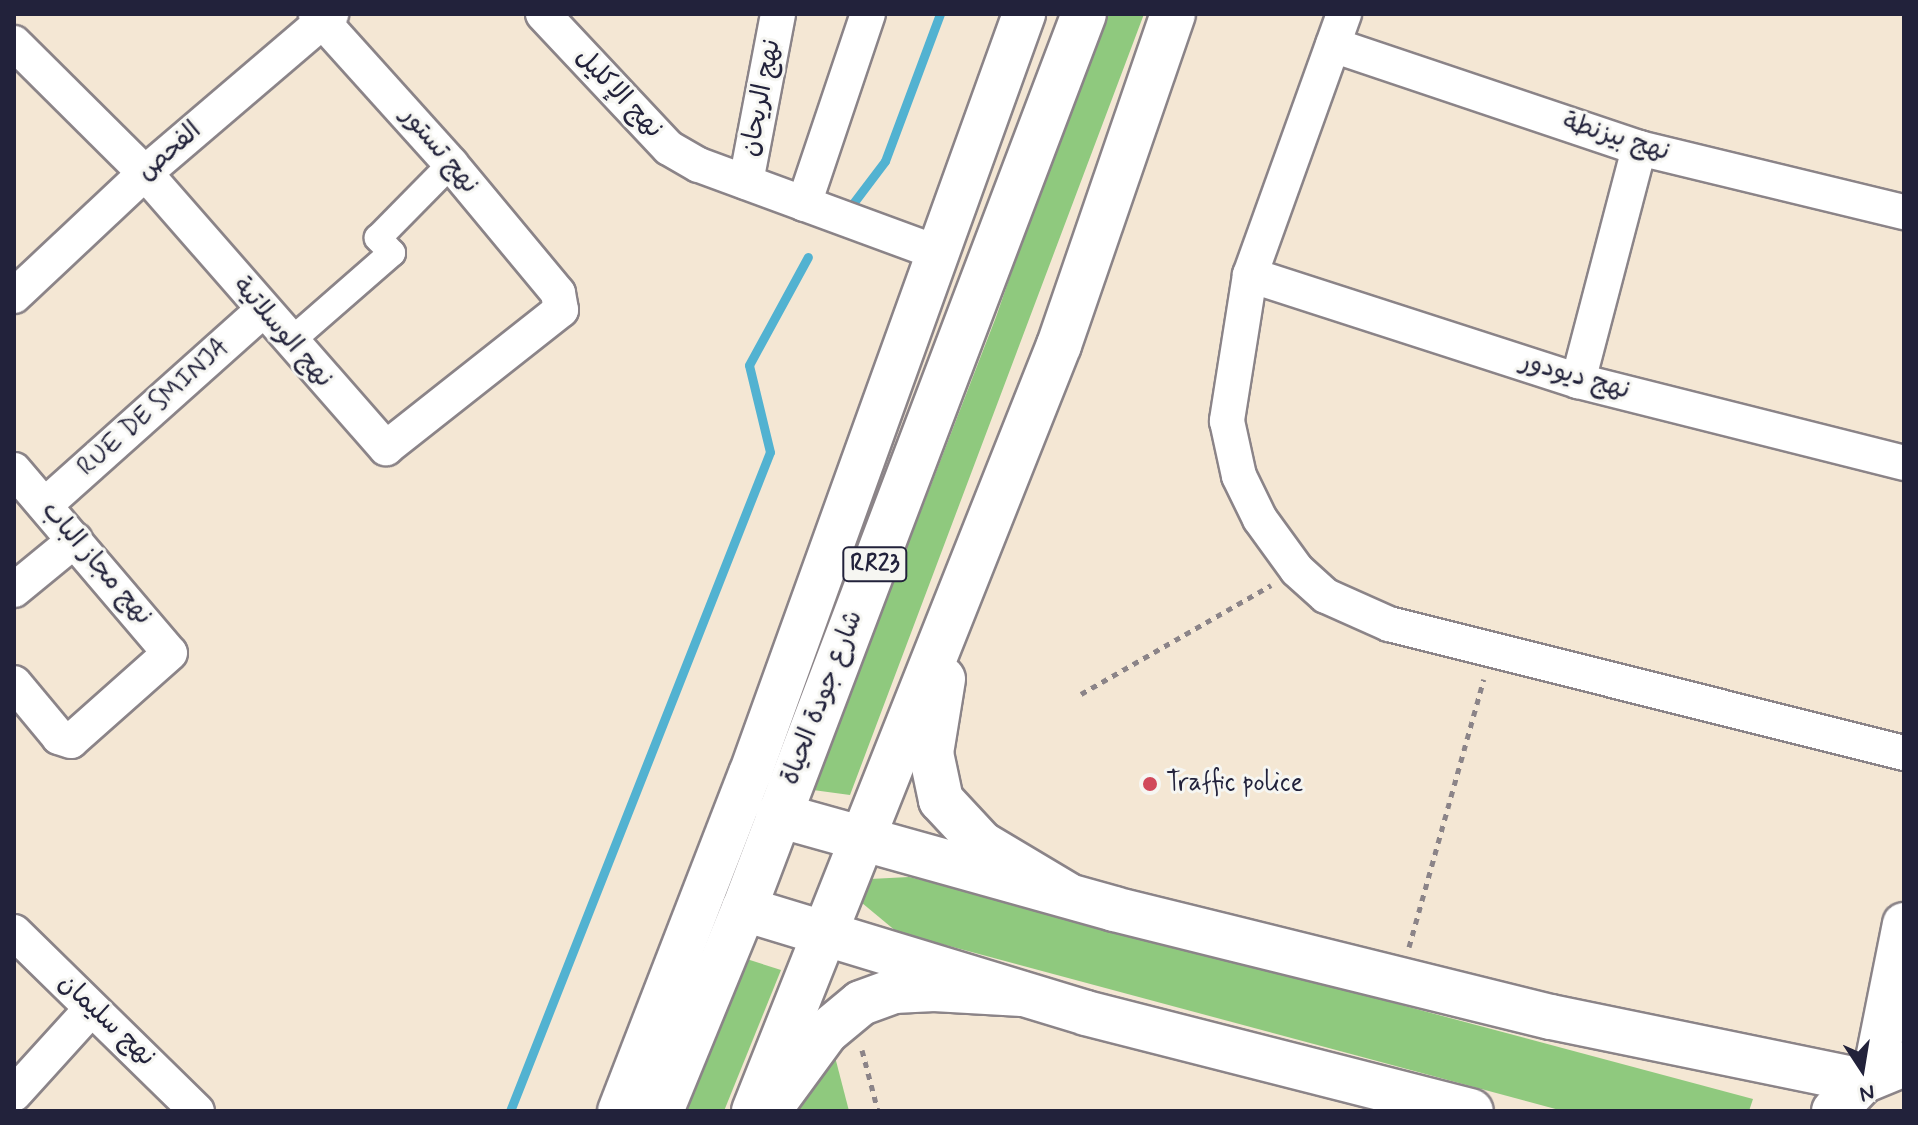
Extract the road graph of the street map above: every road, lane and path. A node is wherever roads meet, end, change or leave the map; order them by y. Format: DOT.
graph roads {
  1 [pos="543,14"];
  2 [pos="778,14"];
  3 [pos="868,14"];
  4 [pos="1024,14"];
  5 [pos="1084,14"];
  6 [pos="1173,14"];
  7 [pos="324,16"];
  8 [pos="568,27"];
  9 [pos="1339,30"];
  10 [pos="14,43"];
  11 [pos="1639,148"];
  12 [pos="451,164"];
  13 [pos="145,173"];
  14 [pos="746,182"];
  15 [pos="804,204"];
  16 [pos="1904,212"];
  17 [pos="936,252"];
  18 [pos="1250,275"];
  19 [pos="558,293"];
  20 [pos="14,296"];
  21 [pos="262,311"];
  22 [pos="291,341"];
  23 [pos="1578,381"];
  24 [pos="1904,463"];
  25 [pos="14,470"];
  26 [pos="45,505"];
  27 [pos="75,540"];
  28 [pos="1297,570"];
  29 [pos="960,587"];
  30 [pos="14,590"];
  31 [pos="1491,651"];
  32 [pos="14,683"];
  33 [pos="1081,694"];
  34 [pos="1904,753"];
  35 [pos="778,815"];
  36 [pos="861,838"];
  37 [pos="1066,894"];
  38 [pos="744,909"];
  39 [pos="1904,924"];
  40 [pos="14,932"];
  41 [pos="823,934"];
  42 [pos="1401,978"];
  43 [pos="1022,994"];
  44 [pos="861,1003"];
  45 [pos="91,1009"];
  46 [pos="1869,1083"];
  47 [pos="14,1094"];
  48 [pos="197,1111"];
  49 [pos="619,1111"];
  50 [pos="661,1111"];
  51 [pos="754,1111"];
  52 [pos="769,1111"];
  53 [pos="878,1111"];
  54 [pos="1471,1111"];
  1 -- 8 [label="street, نهج الإكليل"];
  2 -- 14 [label="street, نهج الريحان"];
  3 -- 15 [label="street"];
  4 -- 17 [label="street"];
  5 -- 35 [label="main road, شارع جودة الحياة / RR23"];
  6 -- 29 [label="main road"];
  7 -- 12 [label="street, نهج تستور"];
  7 -- 13 [label="street, الفحص"];
  8 -- 14 [label="street, نهج الإكليل"];
  9 -- 11 [label="street, نهج بيزنطة"];
  9 -- 18 [label="street"];
  10 -- 13 [label="street, نهج الوسلاتية"];
  11 -- 16 [label="street, نهج بيزنطة"];
  11 -- 23 [label="street"];
  12 -- 19 [label="street, نهج تستور"];
  12 -- 22 [label="street"];
  13 -- 20 [label="street, الفحص"];
  13 -- 21 [label="street, نهج الوسلاتية"];
  14 -- 15 [label="street, نهج الإكليل"];
  15 -- 17 [label="street, نهج الإكليل"];
  17 -- 49 [label="street"];
  18 -- 23 [label="street, نهج ديودور"];
  18 -- 28 [label="street"];
  19 -- 22 [label="street, نهج الوسلاتية"];
  21 -- 22 [label="street, نهج الوسلاتية"];
  21 -- 26 [label="street, RUE DE SMINJA"];
  23 -- 24 [label="street, نهج ديودور"];
  25 -- 26 [label="street, نهج مجاز الباب"];
  26 -- 27 [label="street, نهج مجاز الباب"];
  27 -- 30 [label="street"];
  27 -- 32 [label="street, نهج مجاز الباب"];
  28 -- 31 [label="street"];
  28 -- 33 [label="path"];
  29 -- 36 [label="main road"];
  29 -- 37 [label="main road"];
  31 -- 34 [label="street"];
  31 -- 42 [label="path"];
  35 -- 36 [label="main road"];
  35 -- 38 [label="main road, شارع جودة الحياة / RR23"];
  36 -- 37 [label="main road"];
  36 -- 41 [label="main road"];
  37 -- 42 [label="main road"];
  38 -- 41 [label="main road"];
  38 -- 50 [label="main road, شارع جودة الحياة / RR23"];
  39 -- 46 [label="street"];
  40 -- 45 [label="street, نهج سليمان"];
  41 -- 43 [label="main road"];
  41 -- 51 [label="main road"];
  42 -- 46 [label="main road"];
  43 -- 44 [label="main road"];
  43 -- 54 [label="main road"];
  44 -- 52 [label="main road"];
  44 -- 53 [label="path"];
  45 -- 47 [label="street"];
  45 -- 48 [label="street, نهج سليمان"];
}
